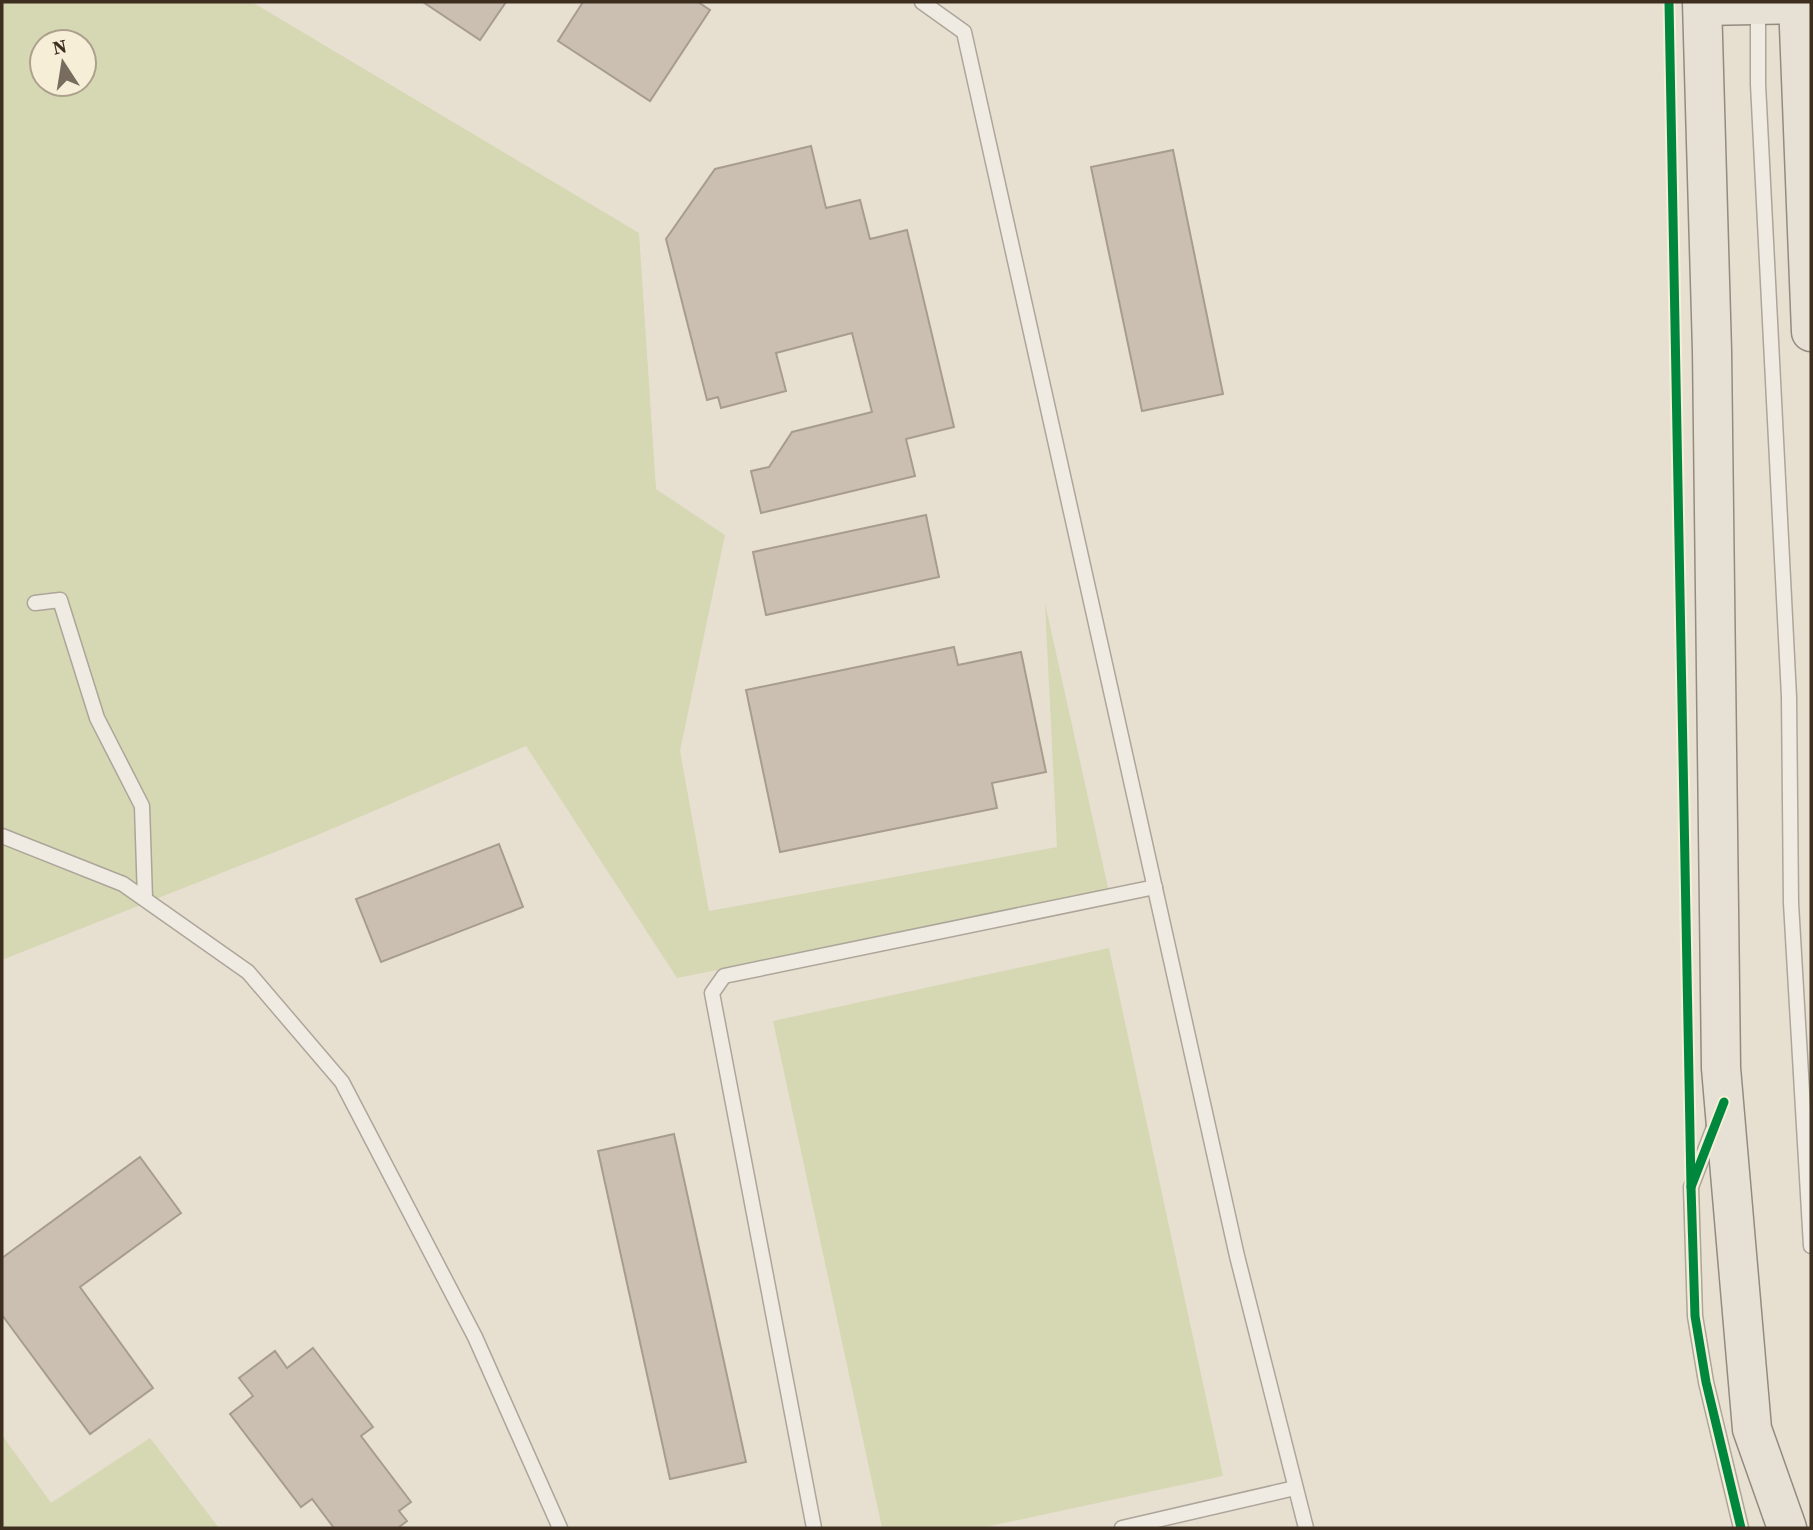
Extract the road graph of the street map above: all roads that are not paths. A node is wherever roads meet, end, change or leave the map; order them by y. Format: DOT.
graph roads {
  1 [pos="922,2"];
  2 [pos="1702,4"];
  3 [pos="1757,4"];
  4 [pos="1803,4"];
  5 [pos="1811,332"];
  6 [pos="35,603"];
  7 [pos="2,836"];
  8 [pos="1155,887"];
  9 [pos="145,900"];
  10 [pos="1724,1102"];
  11 [pos="1811,1246"];
  12 [pos="1295,1489"];
  13 [pos="560,1528"];
  14 [pos="814,1528"];
  15 [pos="1122,1528"];
  16 [pos="1306,1528"];
  17 [pos="1741,1528"];
  18 [pos="1787,1528"];
  1 -- 8 [label="lane"];
  2 -- 3 [label="main road"];
  2 -- 10 [label="main road"];
  3 -- 4 [label="main road"];
  3 -- 11 [label="lane"];
  4 -- 5 [label="main road"];
  6 -- 9 [label="lane"];
  7 -- 9 [label="lane"];
  8 -- 12 [label="lane"];
  8 -- 14 [label="lane"];
  9 -- 13 [label="lane"];
  10 -- 17 [label="lane"];
  10 -- 18 [label="main road"];
  12 -- 15 [label="lane"];
  12 -- 16 [label="lane"];
}
